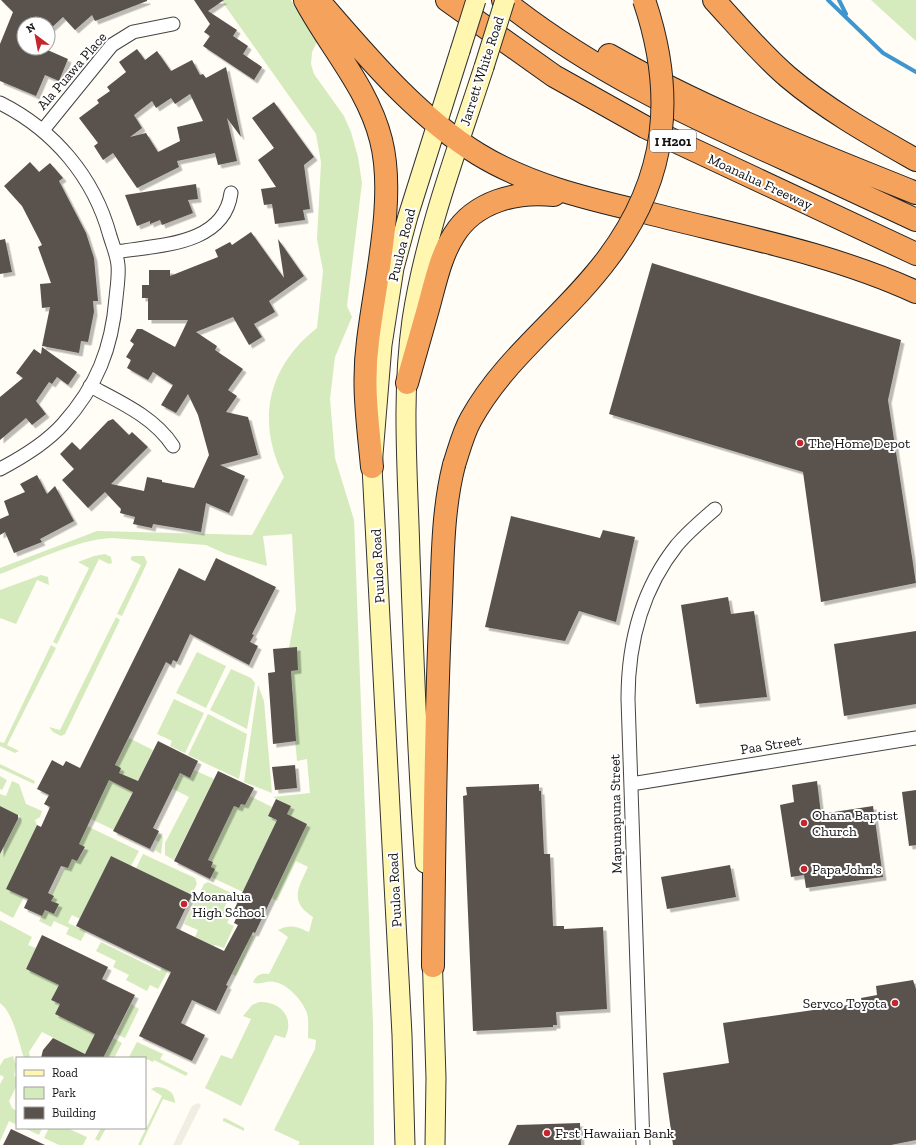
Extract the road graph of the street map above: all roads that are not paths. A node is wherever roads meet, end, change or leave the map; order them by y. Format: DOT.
graph roads {
  1 [pos="305,0"];
  2 [pos="318,0"];
  3 [pos="447,0"];
  4 [pos="476,0"];
  5 [pos="504,0"];
  6 [pos="520,0"];
  7 [pos="644,0"];
  8 [pos="714,0"];
  9 [pos="173,24"];
  10 [pos="0,103"];
  11 [pos="437,123"];
  12 [pos="43,130"];
  13 [pos="460,142"];
  14 [pos="916,160"];
  15 [pos="231,193"];
  16 [pos="916,193"];
  17 [pos="602,202"];
  18 [pos="916,220"];
  19 [pos="116,252"];
  20 [pos="916,254"];
  21 [pos="916,292"];
  22 [pos="406,383"];
  23 [pos="90,386"];
  24 [pos="173,446"];
  25 [pos="372,467"];
  26 [pos="0,469"];
  27 [pos="714,509"];
  28 [pos="916,738"];
  29 [pos="631,784"];
  30 [pos="433,966"];
  31 [pos="436,1078"];
  32 [pos="403,1083"];
  33 [pos="395,1145"];
  34 [pos="405,1145"];
  35 [pos="436,1145"];
  36 [pos="445,1145"];
  37 [pos="643,1145"];
  1 -- 25 [label="highway"];
  2 -- 11 [label="highway"];
  3 -- 20 [label="highway, Moanalua Freeway / I H201"];
  4 -- 11 [label="main road, Puuloa Road, bridge"];
  5 -- 13 [label="main road, Jarrett White Road, bridge"];
  5 -- 18 [label="highway, I H201"];
  6 -- 16 [label="highway"];
  7 -- 30 [label="highway, bridge"];
  8 -- 14 [label="highway"];
  9 -- 12 [label="street, Ala Puawa Place"];
  10 -- 12 [label="street"];
  11 -- 13 [label="highway"];
  11 -- 25 [label="main road, Puuloa Road"];
  12 -- 19 [label="street"];
  13 -- 17 [label="highway"];
  13 -- 22 [label="main road, Puuloa Road"];
  15 -- 19 [label="street"];
  17 -- 21 [label="highway"];
  17 -- 22 [label="highway"];
  19 -- 23 [label="street"];
  22 -- 30 [label="main road, Puuloa Road"];
  23 -- 24 [label="street"];
  23 -- 26 [label="street"];
  25 -- 32 [label="main road, Puuloa Road"];
  27 -- 29 [label="street, Mapunapuna Street"];
  28 -- 29 [label="street, Paa Street"];
  29 -- 37 [label="street, Mapunapuna Street"];
  30 -- 31 [label="main road, Puuloa Road"];
  31 -- 35 [label="main road, Puuloa Road"];
  31 -- 36 [label="main road"];
  32 -- 33 [label="main road"];
  32 -- 34 [label="main road, Puuloa Road"];
}
